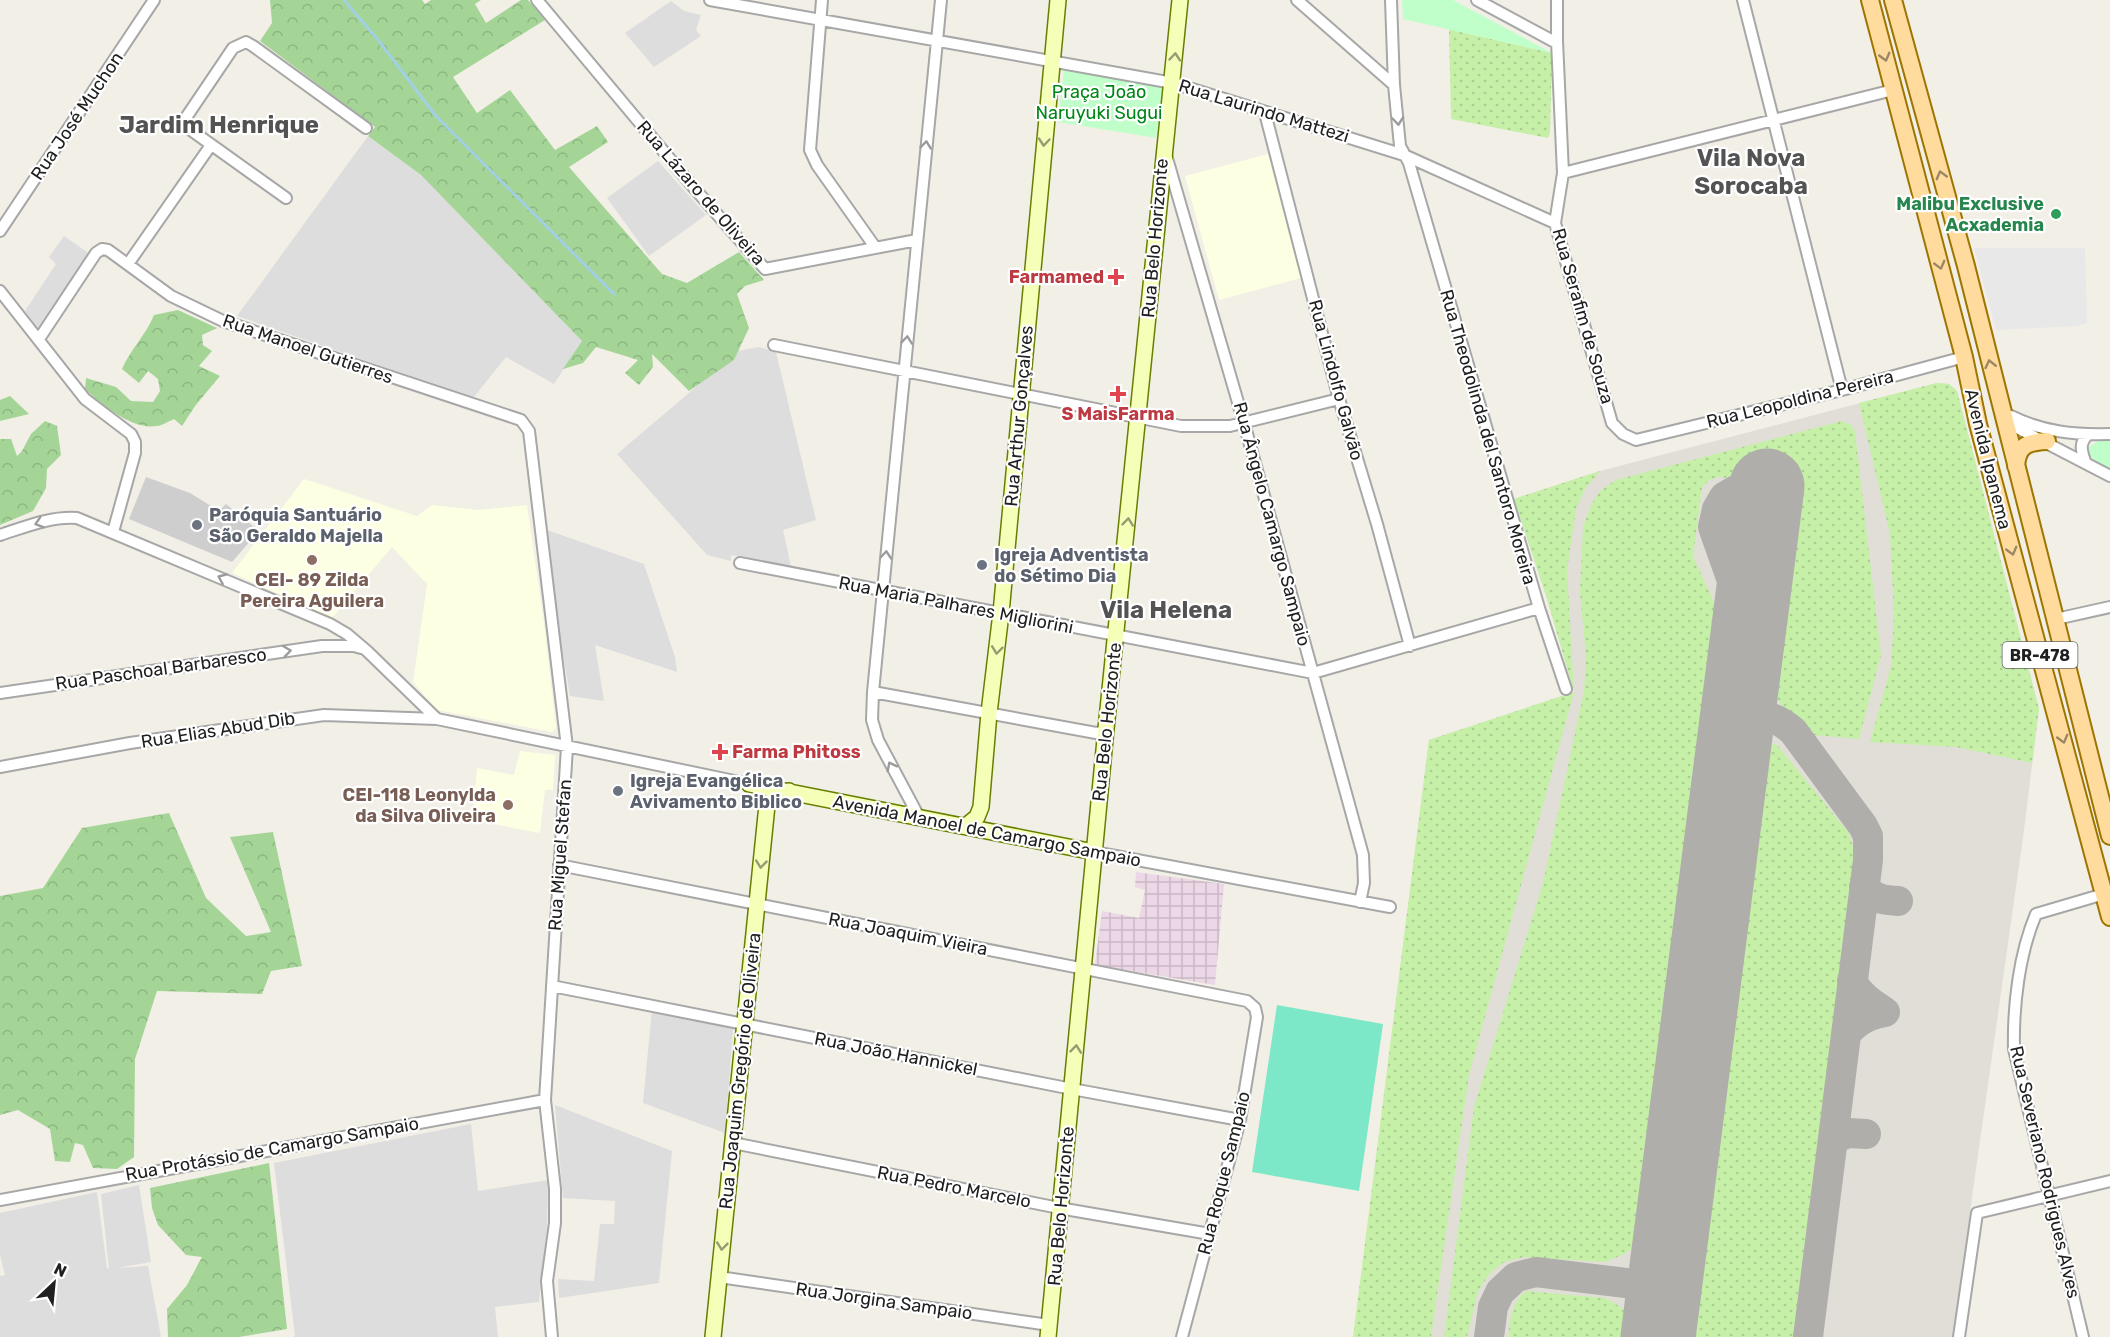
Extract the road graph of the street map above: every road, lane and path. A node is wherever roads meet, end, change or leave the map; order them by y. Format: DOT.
graph roads {
  1 [pos="154,0"];
  2 [pos="537,0"];
  3 [pos="711,0"];
  4 [pos="822,0"];
  5 [pos="941,0"];
  6 [pos="1058,0"];
  7 [pos="1180,0"];
  8 [pos="1297,0"];
  9 [pos="1391,0"];
  10 [pos="1477,0"];
  11 [pos="1557,0"];
  12 [pos="1743,0"];
  13 [pos="1870,0"];
  14 [pos="1893,0"];
  15 [pos="820,20"];
  16 [pos="1557,41"];
  17 [pos="937,42"];
  18 [pos="1393,54"];
  19 [pos="1052,61"];
  20 [pos="1366,61"];
  21 [pos="1173,83"];
  22 [pos="1394,85"];
  23 [pos="1893,90"];
  24 [pos="1265,112"];
  25 [pos="1773,120"];
  26 [pos="366,128"];
  27 [pos="211,145"];
  28 [pos="1164,149"];
  29 [pos="1404,155"];
  30 [pos="1435,169"];
  31 [pos="1563,173"];
  32 [pos="1414,184"];
  33 [pos="286,198"];
  34 [pos="1555,223"];
  35 [pos="0,231"];
  36 [pos="917,240"];
  37 [pos="875,247"];
  38 [pos="128,264"];
  39 [pos="0,291"];
  40 [pos="39,339"];
  41 [pos="774,345"];
  42 [pos="1964,357"];
  43 [pos="904,371"];
  44 [pos="1842,390"];
  45 [pos="1971,392"];
  46 [pos="1021,395"];
  47 [pos="1339,399"];
  48 [pos="2002,416"];
  49 [pos="1138,417"];
  50 [pos="1244,423"];
  51 [pos="525,425"];
  52 [pos="2089,434"];
  53 [pos="2110,434"];
  54 [pos="1636,440"];
  55 [pos="2047,441"];
  56 [pos="2085,461"];
  57 [pos="2016,466"];
  58 [pos="2110,476"];
  59 [pos="113,532"];
  60 [pos="0,535"];
  61 [pos="740,563"];
  62 [pos="883,590"];
  63 [pos="2110,607"];
  64 [pos="1539,608"];
  65 [pos="1001,613"];
  66 [pos="2056,620"];
  67 [pos="330,624"];
  68 [pos="1116,635"];
  69 [pos="321,646"];
  70 [pos="1410,646"];
  71 [pos="367,651"];
  72 [pos="1313,673"];
  73 [pos="1566,689"];
  74 [pos="873,692"];
  75 [pos="0,693"];
  76 [pos="989,713"];
  77 [pos="437,719"];
  78 [pos="1106,729"];
  79 [pos="567,747"];
  80 [pos="0,767"];
  81 [pos="749,784"];
  82 [pos="789,791"];
  83 [pos="767,805"];
  84 [pos="919,817"];
  85 [pos="966,825"];
  86 [pos="2110,836"];
  87 [pos="1094,852"];
  88 [pos="559,865"];
  89 [pos="2104,894"];
  90 [pos="1360,902"];
  91 [pos="757,904"];
  92 [pos="1390,907"];
  93 [pos="2110,916"];
  94 [pos="1083,969"];
  95 [pos="552,986"];
  96 [pos="1255,1008"];
  97 [pos="745,1023"];
  98 [pos="1072,1089"];
  99 [pos="545,1100"];
  100 [pos="1240,1120"];
  101 [pos="734,1143"];
  102 [pos="2110,1181"];
  103 [pos="2048,1196"];
  104 [pos="0,1200"];
  105 [pos="1059,1208"];
  106 [pos="1210,1234"];
  107 [pos="719,1277"];
  108 [pos="1048,1331"];
  109 [pos="552,1337"];
  110 [pos="713,1337"];
  111 [pos="1182,1337"];
  112 [pos="1959,1337"];
  113 [pos="2083,1337"];
  1 -- 35 [label="street, Rua José Muchon"];
  2 -- 37 [label="street, Rua Lázaro de Oliveira"];
  3 -- 15 [label="street, Rua Laurindo Mattezi"];
  4 -- 15 [label="street"];
  5 -- 17 [label="street"];
  6 -- 19 [label="street, Rua Arthur Gonçalves"];
  21 -- 7 [label="street, Rua Belo Horizonte, one-way"];
  8 -- 20 [label="street"];
  9 -- 18 [label="street, Rua Theodolinda del Santoro Moreira"];
  10 -- 16 [label="street"];
  11 -- 16 [label="street, Rua Serafim de Souza"];
  12 -- 25 [label="street"];
  13 -- 23 [label="main road, Avenida Ipanema / BR-478, one-way"];
  48 -- 14 [label="main road, Avenida Ipanema / BR-478, one-way"];
  15 -- 17 [label="street, Rua Laurindo Mattezi"];
  15 -- 37 [label="street"];
  16 -- 31 [label="street, Rua Serafim de Souza"];
  17 -- 19 [label="street, Rua Laurindo Mattezi"];
  36 -- 17 [label="street, one-way"];
  18 -- 20 [label="street"];
  18 -- 22 [label="street, Rua Theodolinda del Santoro Moreira"];
  19 -- 21 [label="street, Rua Laurindo Mattezi"];
  19 -- 46 [label="street, Rua Arthur Gonçalves, one-way"];
  20 -- 22 [label="street"];
  21 -- 24 [label="street, Rua Laurindo Mattezi"];
  21 -- 28 [label="street, Rua Belo Horizonte"];
  22 -- 29 [label="street, Rua Theodolinda del Santoro Moreira, one-way"];
  23 -- 25 [label="street"];
  23 -- 42 [label="main road, Avenida Ipanema / BR-478, one-way"];
  24 -- 29 [label="street, Rua Laurindo Mattezi"];
  24 -- 47 [label="street, Rua Lindolfo Galvão"];
  25 -- 31 [label="street"];
  25 -- 44 [label="street"];
  26 -- 27 [label="street"];
  27 -- 33 [label="street"];
  27 -- 38 [label="street"];
  28 -- 49 [label="street, Rua Belo Horizonte"];
  28 -- 50 [label="street, Rua Ângelo Camargo Sampaio"];
  29 -- 30 [label="street, Rua Laurindo Mattezi"];
  29 -- 32 [label="street, Rua Theodolinda del Santoro Moreira"];
  30 -- 32 [label="street"];
  30 -- 34 [label="street, Rua Laurindo Mattezi"];
  31 -- 34 [label="street, Rua Serafim de Souza"];
  32 -- 64 [label="street, Rua Theodolinda del Santoro Moreira"];
  34 -- 54 [label="street, Rua Serafim de Souza"];
  36 -- 37 [label="street, Rua Lázaro de Oliveira"];
  43 -- 36 [label="street, one-way"];
  38 -- 40 [label="street, Rua Manoel Gutierres"];
  38 -- 51 [label="street, Rua Manoel Gutierres"];
  39 -- 40 [label="street"];
  40 -- 59 [label="street"];
  41 -- 43 [label="street"];
  42 -- 44 [label="street, Rua Leopoldina Pereira"];
  42 -- 45 [label="main road, Avenida Ipanema / BR-478"];
  43 -- 46 [label="street"];
  62 -- 43 [label="street, one-way"];
  44 -- 54 [label="street, Rua Leopoldina Pereira"];
  45 -- 48 [label="main road"];
  45 -- 89 [label="main road, Avenida Ipanema / BR-478, one-way"];
  46 -- 49 [label="street"];
  46 -- 65 [label="street, Rua Arthur Gonçalves"];
  47 -- 50 [label="street"];
  47 -- 70 [label="street, Rua Lindolfo Galvão"];
  48 -- 52 [label="street"];
  48 -- 55 [label="street"];
  48 -- 57 [label="main road, Avenida Ipanema / BR-478"];
  49 -- 50 [label="street"];
  68 -- 49 [label="street, Rua Belo Horizonte, one-way"];
  50 -- 72 [label="street, Rua Ângelo Camargo Sampaio"];
  51 -- 79 [label="street, Rua Miguel Stefan"];
  52 -- 53 [label="street"];
  52 -- 56 [label="street"];
  55 -- 56 [label="street"];
  55 -- 57 [label="main road"];
  56 -- 58 [label="street"];
  57 -- 66 [label="main road, Avenida Ipanema / BR-478"];
  59 -- 60 [label="street, one-way"];
  67 -- 59 [label="street, one-way"];
  61 -- 62 [label="street, Rua Maria Palhares Migliorini"];
  62 -- 65 [label="street, Rua Maria Palhares Migliorini"];
  62 -- 74 [label="street"];
  63 -- 66 [label="street"];
  64 -- 70 [label="street"];
  64 -- 73 [label="street, Rua Theodolinda del Santoro Moreira"];
  65 -- 68 [label="street, Rua Maria Palhares Migliorini"];
  65 -- 76 [label="street, Rua Arthur Gonçalves, one-way"];
  66 -- 86 [label="main road, Avenida Ipanema / BR-478"];
  67 -- 69 [label="street"];
  67 -- 71 [label="street"];
  68 -- 72 [label="street, Rua Maria Palhares Migliorini"];
  68 -- 78 [label="street, Rua Belo Horizonte"];
  69 -- 71 [label="street, Rua Paschoal Barbaresco"];
  75 -- 69 [label="street, Rua Paschoal Barbaresco, one-way"];
  70 -- 72 [label="street"];
  71 -- 77 [label="street"];
  72 -- 90 [label="street, Rua Ângelo Camargo Sampaio"];
  74 -- 76 [label="street"];
  84 -- 74 [label="street, one-way"];
  76 -- 78 [label="street"];
  76 -- 85 [label="street, Rua Arthur Gonçalves"];
  77 -- 79 [label="street, Avenida Manoel de Camargo Sampaio"];
  77 -- 80 [label="street, Rua Elias Abud Dib"];
  78 -- 87 [label="street, Rua Belo Horizonte"];
  79 -- 81 [label="street, Avenida Manoel de Camargo Sampaio"];
  79 -- 88 [label="street, Rua Miguel Stefan"];
  81 -- 82 [label="street, Avenida Manoel de Camargo Sampaio"];
  81 -- 83 [label="street"];
  82 -- 83 [label="street"];
  82 -- 84 [label="street, Avenida Manoel de Camargo Sampaio"];
  83 -- 91 [label="street, Rua Joaquim Gregório de Oliveira, one-way"];
  84 -- 85 [label="street, Avenida Manoel de Camargo Sampaio"];
  85 -- 87 [label="street, Avenida Manoel de Camargo Sampaio"];
  87 -- 90 [label="street, Avenida Manoel de Camargo Sampaio"];
  87 -- 94 [label="street, Rua Belo Horizonte"];
  88 -- 91 [label="street, Rua Joaquim Vieira"];
  88 -- 95 [label="street, Rua Miguel Stefan"];
  89 -- 93 [label="main road, Avenida Ipanema / BR-478"];
  89 -- 103 [label="street, Rua Severiano Rodrigues Alves"];
  90 -- 92 [label="street, Avenida Manoel de Camargo Sampaio"];
  91 -- 94 [label="street, Rua Joaquim Vieira"];
  91 -- 97 [label="street, Rua Joaquim Gregório de Oliveira"];
  94 -- 96 [label="street, Rua Joaquim Vieira"];
  98 -- 94 [label="street, Rua Belo Horizonte, one-way"];
  95 -- 97 [label="street, Rua João Hannickel"];
  95 -- 99 [label="street, Rua Miguel Stefan"];
  96 -- 100 [label="street, Rua Roque Sampaio"];
  97 -- 98 [label="street, Rua João Hannickel"];
  97 -- 101 [label="street, Rua Joaquim Gregório de Oliveira"];
  98 -- 100 [label="street, Rua João Hannickel"];
  98 -- 105 [label="street, Rua Belo Horizonte"];
  99 -- 104 [label="street, Rua Protássio de Camargo Sampaio"];
  99 -- 109 [label="street, Rua Miguel Stefan"];
  100 -- 106 [label="street, Rua Roque Sampaio"];
  101 -- 105 [label="street, Rua Pedro Marcelo"];
  101 -- 107 [label="street, Rua Joaquim Gregório de Oliveira, one-way"];
  102 -- 103 [label="street"];
  103 -- 112 [label="street"];
  103 -- 113 [label="street, Rua Severiano Rodrigues Alves"];
  105 -- 106 [label="street, Rua Pedro Marcelo"];
  105 -- 108 [label="street, Rua Belo Horizonte"];
  106 -- 111 [label="street, Rua Roque Sampaio"];
  107 -- 108 [label="street, Rua Jorgina Sampaio"];
  107 -- 110 [label="street, Rua Joaquim Gregório de Oliveira"];
}
